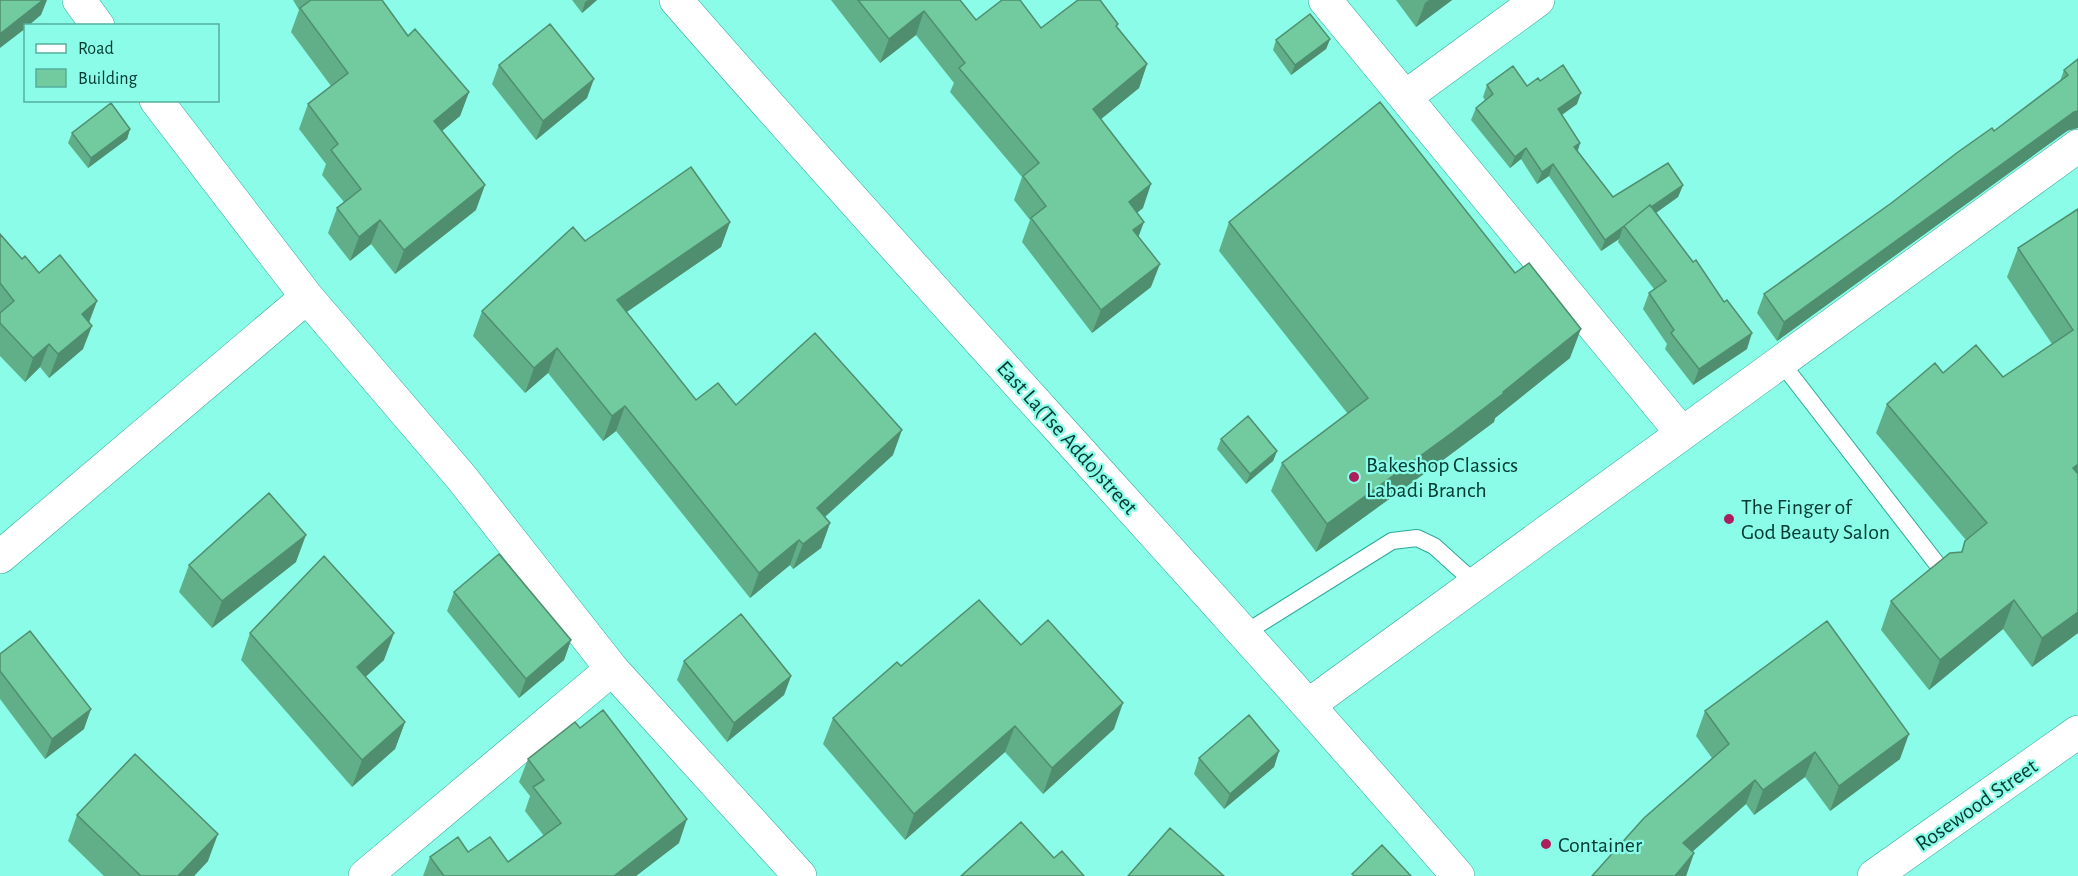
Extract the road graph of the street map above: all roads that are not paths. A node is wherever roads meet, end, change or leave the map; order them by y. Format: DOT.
graph roads {
  1 [pos="79,0"];
  2 [pos="676,0"];
  3 [pos="1325,0"];
  4 [pos="1538,0"];
  5 [pos="97,24"];
  6 [pos="1405,97"];
  7 [pos="158,102"];
  8 [pos="2078,146"];
  9 [pos="307,297"];
  10 [pos="1780,361"];
  11 [pos="1681,432"];
  12 [pos="0,557"];
  13 [pos="1944,573"];
  14 [pos="1475,583"];
  15 [pos="1245,633"];
  16 [pos="612,669"];
  17 [pos="1310,704"];
  18 [pos="2078,732"];
  19 [pos="365,876"];
  20 [pos="800,876"];
  21 [pos="1458,876"];
  22 [pos="1874,876"];
  1 -- 5 [label="street"];
  2 -- 15 [label="street, East La(Tse Addo)street"];
  3 -- 6 [label="street"];
  4 -- 6 [label="street"];
  6 -- 11 [label="street"];
  7 -- 9 [label="street"];
  8 -- 10 [label="street"];
  9 -- 12 [label="street"];
  9 -- 16 [label="street"];
  10 -- 11 [label="street"];
  10 -- 13 [label="lane"];
  11 -- 14 [label="street"];
  14 -- 15 [label="lane"];
  14 -- 17 [label="street"];
  15 -- 17 [label="street, East La(Tse Addo)street"];
  16 -- 19 [label="street"];
  16 -- 20 [label="street"];
  17 -- 21 [label="street, East La(Tse Addo)street"];
  18 -- 22 [label="street, Rosewood Street"];
}
